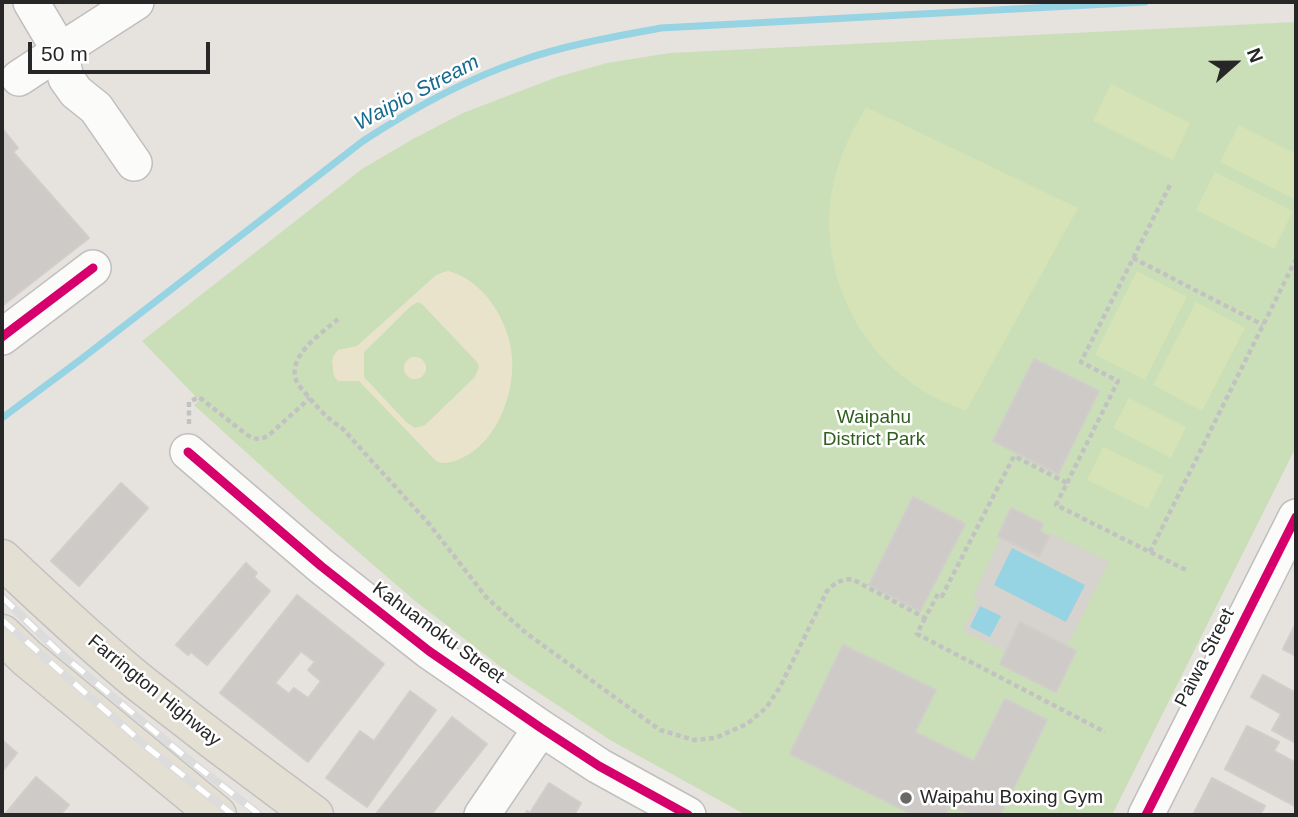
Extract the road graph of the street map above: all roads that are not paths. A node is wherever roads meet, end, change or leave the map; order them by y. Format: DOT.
graph roads {
  1 [pos="31,2"];
  2 [pos="136,2"];
  3 [pos="60,51"];
  4 [pos="19,78"];
  5 [pos="134,163"];
  6 [pos="93,268"];
  7 [pos="2,337"];
  8 [pos="188,452"];
  9 [pos="1296,517"];
  10 [pos="2,559"];
  11 [pos="10,651"];
  12 [pos="541,728"];
  13 [pos="217,815"];
  14 [pos="314,815"];
  15 [pos="482,815"];
  16 [pos="688,815"];
  17 [pos="1146,815"];
  1 -- 3 [label="street"];
  2 -- 3 [label="street"];
  3 -- 4 [label="street"];
  3 -- 5 [label="street"];
  6 -- 7 [label="street"];
  8 -- 12 [label="street, Kahuamoku Street"];
  9 -- 17 [label="street, Paiwa Street"];
  10 -- 14 [label="main road, Farrington Highway"];
  11 -- 13 [label="main road"];
  12 -- 15 [label="street"];
  12 -- 16 [label="street, Kahuamoku Street"];
}
